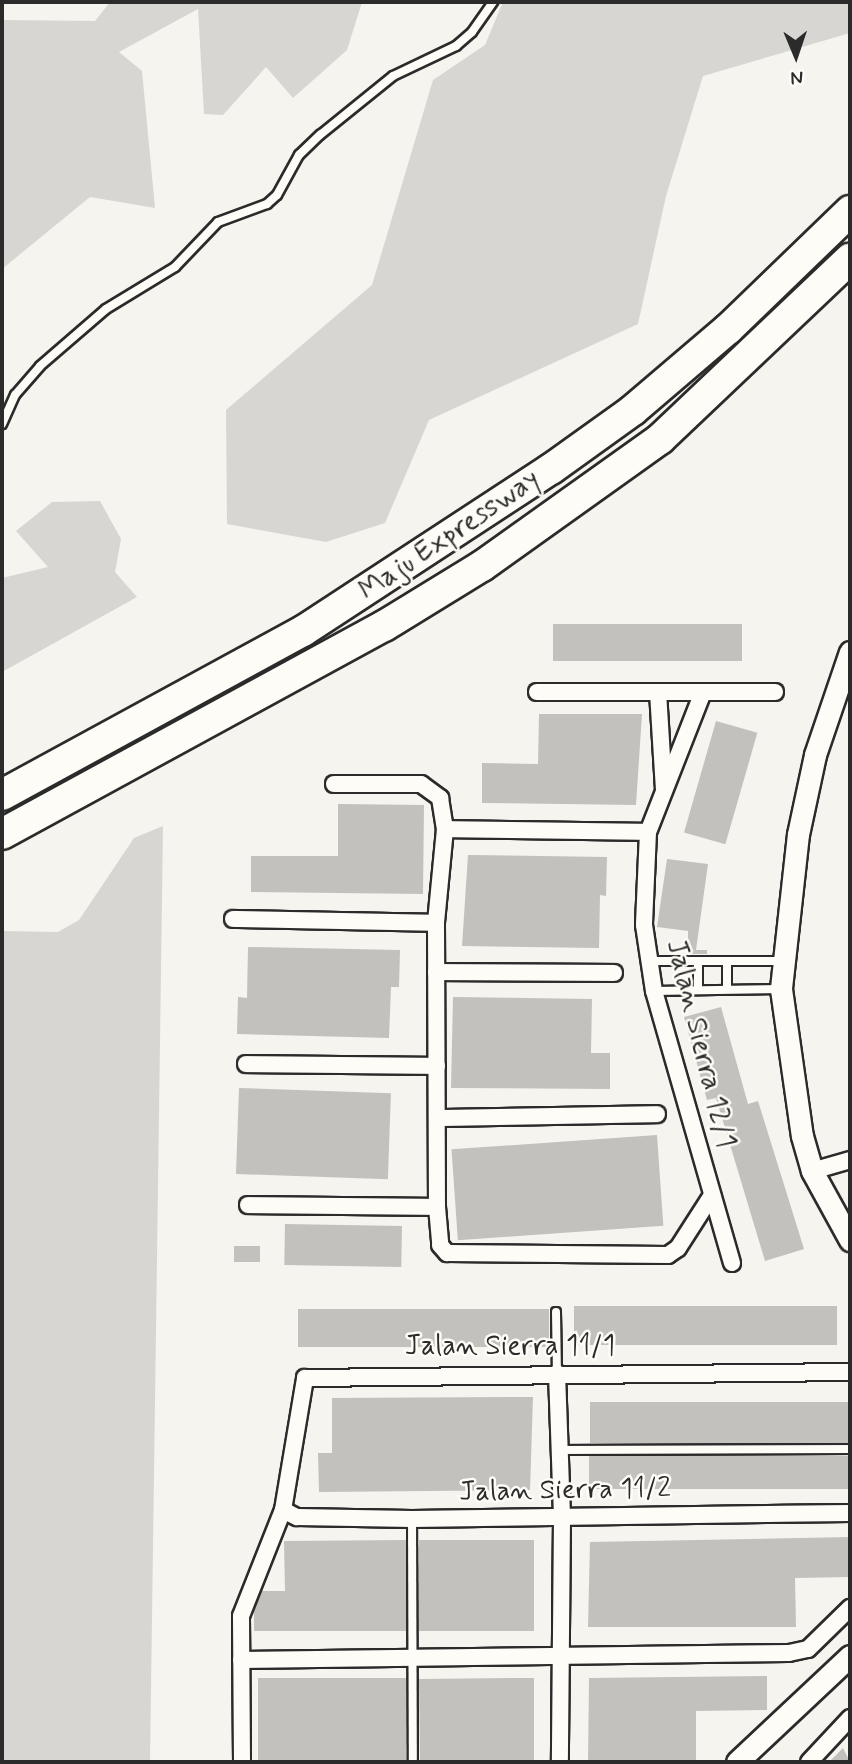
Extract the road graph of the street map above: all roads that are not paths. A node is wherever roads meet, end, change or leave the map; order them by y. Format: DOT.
graph roads {
  1 [pos="493,2"];
  2 [pos="850,211"];
  3 [pos="850,259"];
  4 [pos="2,424"];
  5 [pos="850,652"];
  6 [pos="537,692"];
  7 [pos="658,692"];
  8 [pos="704,692"];
  9 [pos="775,692"];
  10 [pos="334,784"];
  11 [pos="2,795"];
  12 [pos="664,795"];
  13 [pos="445,829"];
  14 [pos="648,832"];
  15 [pos="2,834"];
  16 [pos="233,919"];
  17 [pos="436,923"];
  18 [pos="646,961"];
  19 [pos="698,961"];
  20 [pos="782,961"];
  21 [pos="727,962"];
  22 [pos="436,972"];
  23 [pos="614,973"];
  24 [pos="698,989"];
  25 [pos="727,989"];
  26 [pos="781,989"];
  27 [pos="654,990"];
  28 [pos="246,1064"];
  29 [pos="437,1066"];
  30 [pos="657,1114"];
  31 [pos="437,1118"];
  32 [pos="850,1160"];
  33 [pos="812,1171"];
  34 [pos="712,1195"];
  35 [pos="248,1205"];
  36 [pos="437,1207"];
  37 [pos="850,1240"];
  38 [pos="732,1264"];
  39 [pos="556,1312"];
  40 [pos="850,1372"];
  41 [pos="557,1373"];
  42 [pos="850,1449"];
  43 [pos="560,1450"];
  44 [pos="283,1510"];
  45 [pos="850,1513"];
  46 [pos="562,1518"];
  47 [pos="412,1519"];
  48 [pos="850,1608"];
  49 [pos="850,1656"];
  50 [pos="414,1657"];
  51 [pos="562,1657"];
  52 [pos="242,1660"];
  53 [pos="850,1717"];
  54 [pos="242,1762"];
  55 [pos="413,1762"];
  56 [pos="561,1762"];
  57 [pos="737,1762"];
  58 [pos="809,1762"];
  1 -- 4 [label="lane"];
  2 -- 11 [label="highway, Maju Expressway"];
  3 -- 15 [label="highway, Maju Expressway"];
  5 -- 20 [label="street"];
  6 -- 7 [label="street"];
  7 -- 8 [label="street"];
  7 -- 12 [label="street"];
  8 -- 9 [label="street"];
  8 -- 12 [label="street, Jalan Sierra 12/1"];
  10 -- 13 [label="street"];
  12 -- 14 [label="street, Jalan Sierra 12/1"];
  13 -- 14 [label="street"];
  13 -- 17 [label="street"];
  14 -- 18 [label="street, Jalan Sierra 12/1"];
  16 -- 17 [label="street"];
  17 -- 22 [label="street"];
  18 -- 19 [label="lane"];
  18 -- 27 [label="street, Jalan Sierra 12/1"];
  19 -- 21 [label="lane"];
  19 -- 24 [label="lane"];
  20 -- 21 [label="lane"];
  20 -- 26 [label="street"];
  21 -- 25 [label="lane"];
  22 -- 23 [label="street"];
  22 -- 29 [label="street"];
  24 -- 25 [label="lane"];
  24 -- 27 [label="lane"];
  25 -- 26 [label="lane"];
  26 -- 33 [label="street"];
  27 -- 34 [label="street, Jalan Sierra 12/1"];
  28 -- 29 [label="street"];
  29 -- 31 [label="street"];
  30 -- 31 [label="street"];
  31 -- 36 [label="street"];
  32 -- 33 [label="street"];
  33 -- 37 [label="street"];
  34 -- 36 [label="street"];
  34 -- 38 [label="street, Jalan Sierra 12/1"];
  35 -- 36 [label="street"];
  39 -- 41 [label="lane"];
  40 -- 41 [label="street, Jalan Sierra 11/1"];
  41 -- 43 [label="street"];
  41 -- 44 [label="street, Jalan Sierra 11/1"];
  42 -- 43 [label="lane"];
  43 -- 46 [label="street"];
  44 -- 47 [label="street, Jalan Sierra 11/2"];
  44 -- 52 [label="street, Jalan Sierra 11/1"];
  45 -- 46 [label="street, Jalan Sierra 11/2"];
  46 -- 47 [label="street, Jalan Sierra 11/2"];
  46 -- 51 [label="street"];
  47 -- 50 [label="lane"];
  48 -- 51 [label="street"];
  49 -- 57 [label="street"];
  50 -- 51 [label="street"];
  50 -- 52 [label="street"];
  50 -- 55 [label="lane"];
  51 -- 56 [label="street"];
  52 -- 54 [label="street, Jalan Sierra 11/1"];
  53 -- 58 [label="street"];
}
